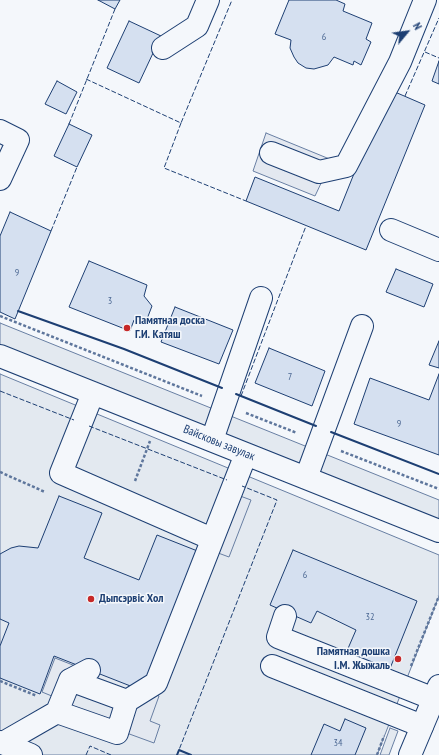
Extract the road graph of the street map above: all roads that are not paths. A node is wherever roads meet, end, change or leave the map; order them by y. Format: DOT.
graph roads {
  1 [pos="208,0"];
  2 [pos="425,0"];
  3 [pos="163,48"];
  4 [pos="0,130"];
  5 [pos="271,153"];
  6 [pos="0,179"];
  7 [pos="391,230"];
  8 [pos="438,248"];
  9 [pos="261,298"];
  10 [pos="362,326"];
  11 [pos="0,356"];
  12 [pos="94,393"];
  13 [pos="212,440"];
  14 [pos="246,454"];
  15 [pos="306,478"];
  16 [pos="439,530"];
  17 [pos="212,539"];
  18 [pos="285,616"];
  19 [pos="272,666"];
  20 [pos="436,692"];
  21 [pos="127,701"];
  22 [pos="58,709"];
  23 [pos="422,726"];
  24 [pos="1,743"];
  25 [pos="31,755"];
  26 [pos="410,755"];
  1 -- 3 [label="street"];
  2 -- 5 [label="street"];
  4 -- 6 [label="street"];
  7 -- 8 [label="street"];
  9 -- 13 [label="street"];
  10 -- 15 [label="street"];
  11 -- 12 [label="street, Вайсковы завулак"];
  12 -- 13 [label="street, Вайсковы завулак"];
  12 -- 17 [label="street"];
  13 -- 14 [label="street, Вайсковы завулак"];
  14 -- 15 [label="street, Вайсковы завулак"];
  14 -- 17 [label="street"];
  15 -- 16 [label="street, Вайсковы завулак"];
  17 -- 21 [label="street"];
  18 -- 20 [label="street"];
  19 -- 23 [label="street"];
  20 -- 23 [label="street"];
  21 -- 22 [label="street"];
  21 -- 22 [label="street"];
  22 -- 24 [label="street"];
  23 -- 26 [label="street"];
  24 -- 25 [label="street"];
}
